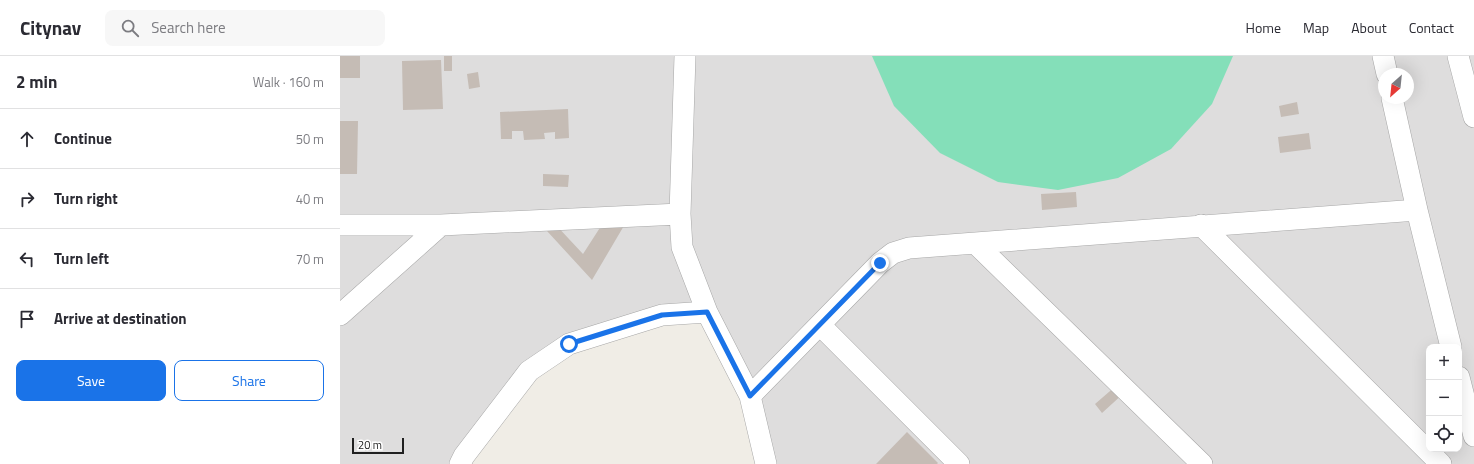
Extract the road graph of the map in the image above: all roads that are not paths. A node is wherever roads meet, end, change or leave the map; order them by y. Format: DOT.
graph roads {
  1 [pos="685,56"];
  2 [pos="1383,56"];
  3 [pos="1458,56"];
  4 [pos="1386,68"];
  5 [pos="1393,104"];
  6 [pos="1474,117"];
  7 [pos="1417,210"];
  8 [pos="680,214"];
  9 [pos="340,225"];
  10 [pos="441,225"];
  11 [pos="1201,226"];
  12 [pos="975,242"];
  13 [pos="707,312"];
  14 [pos="340,315"];
  15 [pos="820,325"];
  16 [pos="1451,344"];
  17 [pos="1460,380"];
  18 [pos="750,396"];
  19 [pos="1474,436"];
  20 [pos="460,464"];
  21 [pos="766,464"];
  22 [pos="959,464"];
  23 [pos="1202,464"];
  24 [pos="1441,464"];
  1 -- 8 [label="street"];
  2 -- 4 [label="street"];
  3 -- 6 [label="street"];
  5 -- 7 [label="street"];
  7 -- 11 [label="street"];
  7 -- 16 [label="street"];
  8 -- 10 [label="street"];
  8 -- 13 [label="street"];
  9 -- 10 [label="street"];
  10 -- 14 [label="street"];
  11 -- 12 [label="street"];
  11 -- 24 [label="street"];
  12 -- 15 [label="street"];
  12 -- 23 [label="street"];
  13 -- 18 [label="street"];
  13 -- 20 [label="street"];
  15 -- 18 [label="street"];
  15 -- 22 [label="street"];
  17 -- 19 [label="street"];
  18 -- 21 [label="street"];
}
